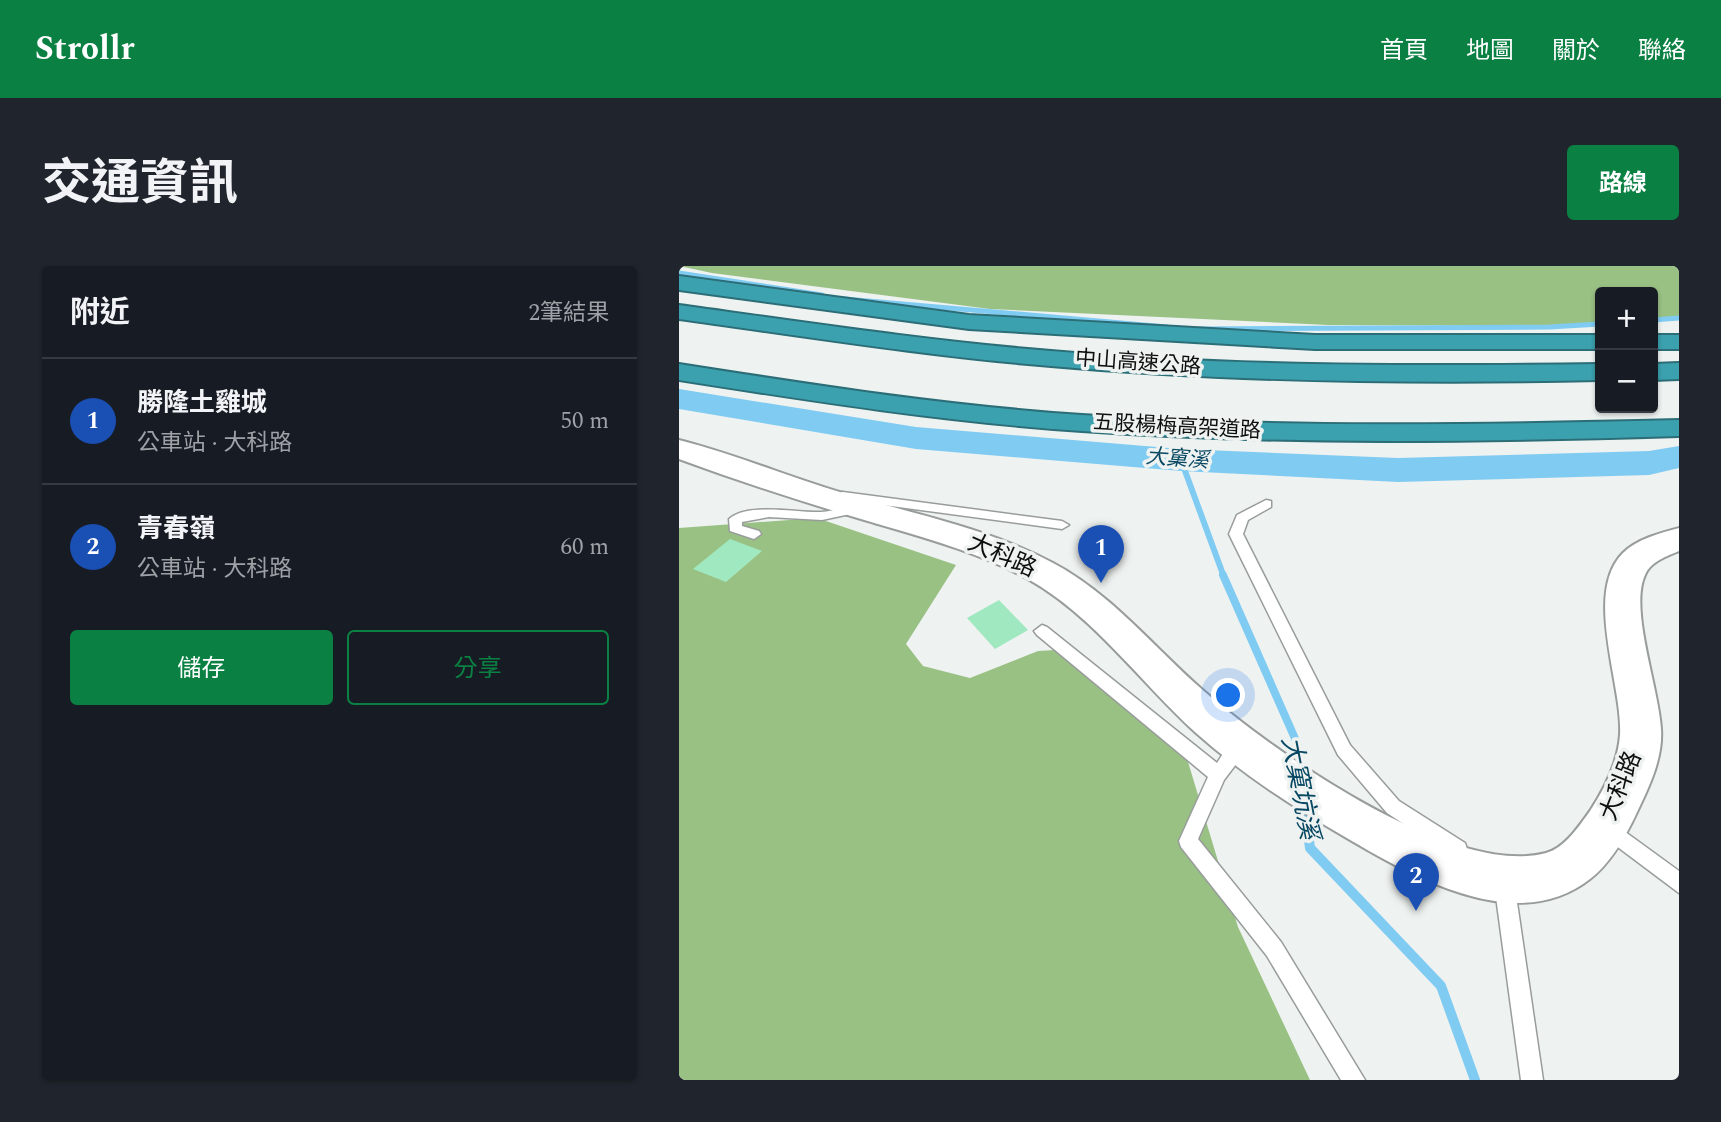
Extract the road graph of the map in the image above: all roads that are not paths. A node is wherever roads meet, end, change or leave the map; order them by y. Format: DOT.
graph roads {
  1 [pos="679,284"];
  2 [pos="679,312"];
  3 [pos="1595,342"];
  4 [pos="1658,342"];
  5 [pos="1679,342"];
  6 [pos="679,358"];
  7 [pos="1679,371"];
  8 [pos="679,372"];
  9 [pos="1595,372"];
  10 [pos="1658,372"];
  11 [pos="1679,414"];
  12 [pos="1679,428"];
  13 [pos="679,449"];
  14 [pos="813,493"];
  15 [pos="1266,504"];
  16 [pos="859,508"];
  17 [pos="1062,525"];
  18 [pos="754,534"];
  19 [pos="1679,539"];
  20 [pos="1042,631"];
  21 [pos="1253,756"];
  22 [pos="1218,775"];
  23 [pos="1606,827"];
  24 [pos="1503,879"];
  25 [pos="1679,883"];
  26 [pos="1354,1080"];
  27 [pos="1532,1080"];
  1 -- 3 [label="highway, 中山高速公路"];
  2 -- 9 [label="highway, 中山高速公路"];
  4 -- 5 [label="highway"];
  6 -- 11 [label="highway, 五股楊梅高架道路"];
  7 -- 10 [label="highway"];
  8 -- 12 [label="highway, 五股楊梅高架道路"];
  13 -- 14 [label="street, 大科路"];
  14 -- 16 [label="street, 大科路"];
  14 -- 17 [label="lane"];
  15 -- 24 [label="lane"];
  16 -- 18 [label="lane"];
  16 -- 21 [label="street, 大科路"];
  19 -- 23 [label="street, 大科路"];
  20 -- 22 [label="lane"];
  21 -- 22 [label="lane"];
  21 -- 24 [label="street, 大科路"];
  22 -- 26 [label="lane"];
  23 -- 24 [label="street, 大科路"];
  23 -- 25 [label="lane"];
  24 -- 27 [label="lane"];
}
